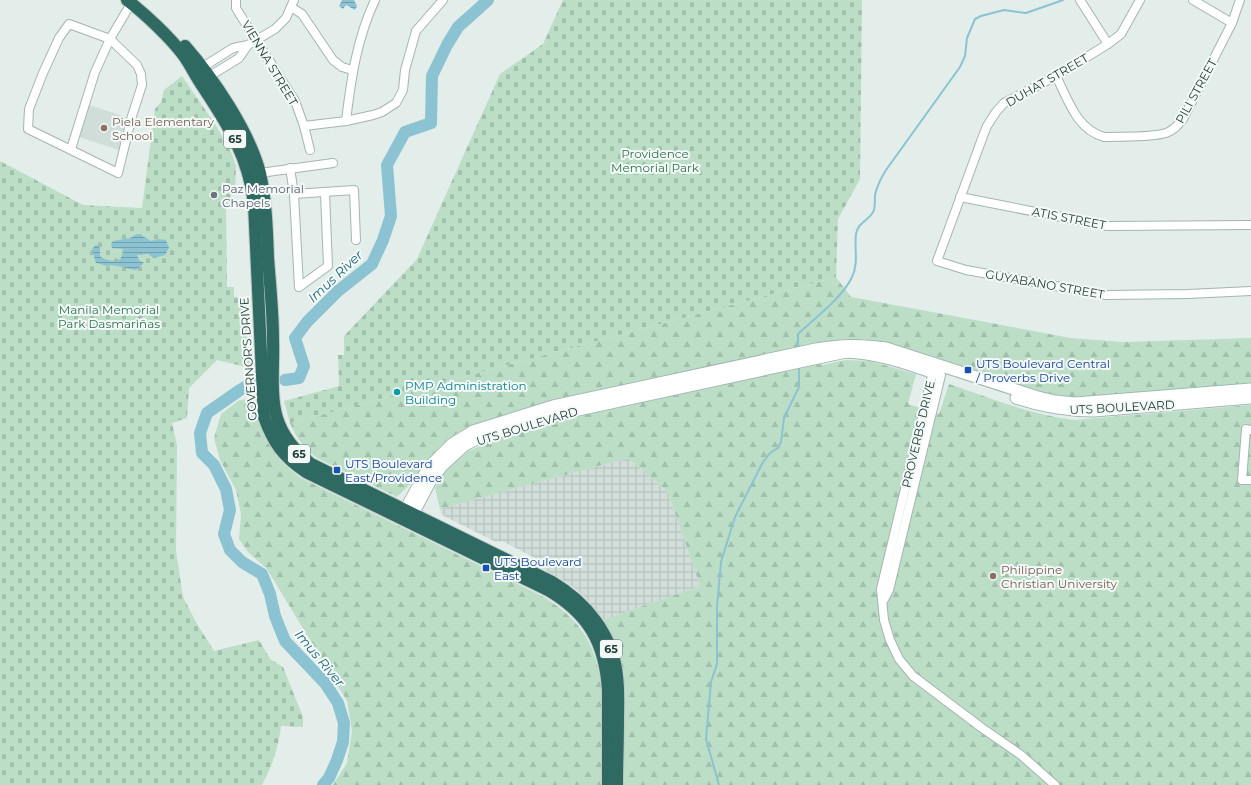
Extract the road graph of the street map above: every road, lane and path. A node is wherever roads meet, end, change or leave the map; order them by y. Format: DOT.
graph roads {
  1 [pos="236,0"];
  2 [pos="375,0"];
  3 [pos="443,0"];
  4 [pos="1080,0"];
  5 [pos="1140,0"];
  6 [pos="1193,0"];
  7 [pos="1240,0"];
  8 [pos="132,1"];
  9 [pos="292,4"];
  10 [pos="1232,23"];
  11 [pos="110,39"];
  12 [pos="257,40"];
  13 [pos="1108,44"];
  14 [pos="352,70"];
  15 [pos="201,75"];
  16 [pos="1056,76"];
  17 [pos="346,120"];
  18 [pos="304,126"];
  19 [pos="71,149"];
  20 [pos="310,150"];
  21 [pos="333,163"];
  22 [pos="290,168"];
  23 [pos="260,173"];
  24 [pos="325,193"];
  25 [pos="294,194"];
  26 [pos="960,197"];
  27 [pos="1251,224"];
  28 [pos="356,240"];
  29 [pos="937,261"];
  30 [pos="1251,291"];
  31 [pos="268,369"];
  32 [pos="937,371"];
  33 [pos="1251,389"];
  34 [pos="1251,398"];
  35 [pos="1251,430"];
  36 [pos="1251,480"];
  37 [pos="408,514"];
  38 [pos="608,785"];
  39 [pos="617,785"];
  40 [pos="1055,785"];
  1 -- 12 [label="street, VIENNA STREET"];
  2 -- 14 [label="street"];
  3 -- 17 [label="street"];
  4 -- 13 [label="street"];
  5 -- 13 [label="street, DUHAT STREET"];
  6 -- 10 [label="street"];
  7 -- 10 [label="street, PILI STREET"];
  8 -- 11 [label="street"];
  8 -- 15 [label="highway, GOVERNOR'S DRIVE / 65"];
  9 -- 12 [label="street"];
  9 -- 14 [label="street"];
  10 -- 16 [label="street, PILI STREET"];
  11 -- 19 [label="street"];
  11 -- 19 [label="street"];
  11 -- 19 [label="street"];
  12 -- 15 [label="street"];
  12 -- 18 [label="street, VIENNA STREET"];
  13 -- 16 [label="street, DUHAT STREET"];
  14 -- 17 [label="street"];
  15 -- 23 [label="highway, GOVERNOR'S DRIVE / 65"];
  15 -- 31 [label="highway, GOVERNOR'S DRIVE / 65"];
  16 -- 26 [label="street, DUHAT STREET"];
  17 -- 18 [label="street"];
  18 -- 20 [label="street, VIENNA STREET"];
  21 -- 22 [label="street"];
  22 -- 23 [label="street"];
  22 -- 25 [label="street"];
  23 -- 31 [label="highway, GOVERNOR'S DRIVE / 65"];
  24 -- 25 [label="street"];
  24 -- 25 [label="street"];
  24 -- 28 [label="street"];
  26 -- 27 [label="street, ATIS STREET"];
  26 -- 29 [label="street, DUHAT STREET"];
  29 -- 30 [label="street, GUYABANO STREET"];
  31 -- 37 [label="highway, GOVERNOR'S DRIVE / 65"];
  32 -- 33 [label="main road, UTS BOULEVARD"];
  32 -- 34 [label="main road, UTS BOULEVARD"];
  32 -- 37 [label="main road, UTS BOULEVARD"];
  32 -- 40 [label="street, PROVERBS DRIVE"];
  35 -- 36 [label="street"];
  37 -- 38 [label="highway, GOVERNOR'S DRIVE / 65"];
  37 -- 39 [label="highway, GOVERNOR'S DRIVE / 65"];
}
